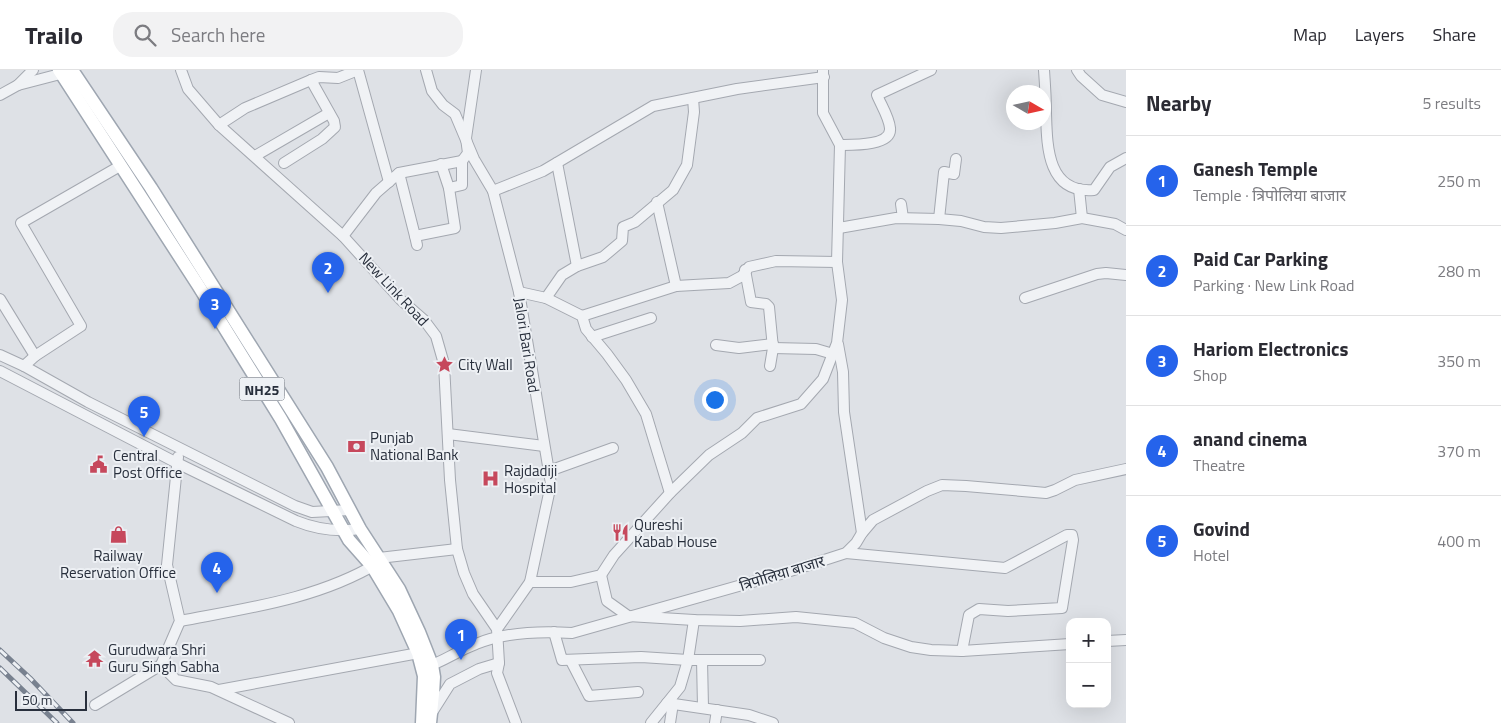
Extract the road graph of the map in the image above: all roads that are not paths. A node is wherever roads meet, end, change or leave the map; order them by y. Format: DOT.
graph roads {
  1 [pos="33,70"];
  2 [pos="181,70"];
  3 [pos="358,70"];
  4 [pos="426,70"];
  5 [pos="476,70"];
  6 [pos="930,70"];
  7 [pos="1044,70"];
  8 [pos="1077,70"];
  9 [pos="66,71"];
  10 [pos="824,74"];
  11 [pos="315,76"];
  12 [pos="18,85"];
  13 [pos="0,96"];
  14 [pos="693,98"];
  15 [pos="1126,102"];
  16 [pos="329,113"];
  17 [pos="219,125"];
  18 [pos="466,138"];
  19 [pos="840,146"];
  20 [pos="255,156"];
  21 [pos="1126,158"];
  22 [pos="956,159"];
  23 [pos="462,160"];
  24 [pos="284,163"];
  25 [pos="557,163"];
  26 [pos="441,164"];
  27 [pos="120,166"];
  28 [pos="399,173"];
  29 [pos="389,182"];
  30 [pos="448,188"];
  31 [pos="1079,189"];
  32 [pos="493,191"];
  33 [pos="657,202"];
  34 [pos="901,204"];
  35 [pos="903,218"];
  36 [pos="1082,218"];
  37 [pos="939,219"];
  38 [pos="839,228"];
  39 [pos="1126,230"];
  40 [pos="343,236"];
  41 [pos="838,262"];
  42 [pos="577,266"];
  43 [pos="745,270"];
  44 [pos="1126,275"];
  45 [pos="676,286"];
  46 [pos="519,292"];
  47 [pos="546,298"];
  48 [pos="1025,298"];
  49 [pos="0,299"];
  50 [pos="582,316"];
  51 [pos="651,318"];
  52 [pos="592,336"];
  53 [pos="838,342"];
  54 [pos="716,345"];
  55 [pos="773,346"];
  56 [pos="833,354"];
  57 [pos="0,355"];
  58 [pos="35,356"];
  59 [pos="24,366"];
  60 [pos="770,366"];
  61 [pos="0,371"];
  62 [pos="448,434"];
  63 [pos="544,446"];
  64 [pos="179,448"];
  65 [pos="613,448"];
  66 [pos="178,463"];
  67 [pos="1126,469"];
  68 [pos="549,471"];
  69 [pos="670,492"];
  70 [pos="350,510"];
  71 [pos="334,512"];
  72 [pos="360,529"];
  73 [pos="344,531"];
  74 [pos="862,533"];
  75 [pos="457,549"];
  76 [pos="846,553"];
  77 [pos="378,562"];
  78 [pos="600,575"];
  79 [pos="530,582"];
  80 [pos="628,616"];
  81 [pos="694,620"];
  82 [pos="180,621"];
  83 [pos="554,632"];
  84 [pos="497,633"];
  85 [pos="1126,640"];
  86 [pos="1111,641"];
  87 [pos="1066,644"];
  88 [pos="962,651"];
  89 [pos="422,652"];
  90 [pos="688,660"];
  91 [pos="702,660"];
  92 [pos="760,660"];
  93 [pos="571,661"];
  94 [pos="499,663"];
  95 [pos="161,665"];
  96 [pos="427,666"];
  97 [pos="219,690"];
  98 [pos="638,692"];
  99 [pos="670,703"];
  100 [pos="95,705"];
  101 [pos="702,707"];
  102 [pos="717,710"];
  103 [pos="425,721"];
  104 [pos="758,721"];
  105 [pos="289,723"];
  106 [pos="516,723"];
  107 [pos="651,723"];
  108 [pos="670,723"];
  109 [pos="715,723"];
  110 [pos="773,723"];
  1 -- 12 [label="street"];
  2 -- 17 [label="street, New Link Road"];
  3 -- 11 [label="street"];
  3 -- 29 [label="street"];
  4 -- 18 [label="street, Jalori Bari Road"];
  5 -- 18 [label="street"];
  6 -- 19 [label="street"];
  7 -- 31 [label="street"];
  8 -- 15 [label="street"];
  9 -- 12 [label="street"];
  9 -- 27 [label="main road, NH25"];
  9 -- 70 [label="main road, NH25"];
  10 -- 14 [label="street"];
  10 -- 19 [label="street"];
  11 -- 16 [label="street"];
  11 -- 17 [label="street"];
  12 -- 13 [label="street"];
  14 -- 25 [label="street"];
  14 -- 33 [label="street"];
  16 -- 20 [label="street"];
  16 -- 24 [label="street"];
  17 -- 20 [label="street, New Link Road"];
  18 -- 23 [label="street"];
  18 -- 32 [label="street, Jalori Bari Road"];
  19 -- 38 [label="street"];
  20 -- 40 [label="street, New Link Road"];
  21 -- 31 [label="street"];
  22 -- 37 [label="street"];
  23 -- 26 [label="street"];
  23 -- 30 [label="street"];
  25 -- 32 [label="street"];
  25 -- 42 [label="street"];
  26 -- 28 [label="street"];
  26 -- 30 [label="street"];
  27 -- 58 [label="street"];
  27 -- 71 [label="main road, NH25"];
  28 -- 29 [label="street"];
  28 -- 30 [label="street"];
  29 -- 40 [label="street"];
  31 -- 36 [label="street"];
  32 -- 46 [label="street, Jalori Bari Road"];
  33 -- 42 [label="street"];
  33 -- 45 [label="street"];
  34 -- 35 [label="street"];
  35 -- 37 [label="street"];
  35 -- 38 [label="street"];
  36 -- 37 [label="street"];
  36 -- 39 [label="street"];
  38 -- 41 [label="street"];
  40 -- 62 [label="street, New Link Road"];
  41 -- 43 [label="street"];
  41 -- 53 [label="street"];
  42 -- 47 [label="street"];
  43 -- 45 [label="street"];
  43 -- 55 [label="street"];
  44 -- 48 [label="street"];
  45 -- 50 [label="street"];
  46 -- 47 [label="street"];
  46 -- 63 [label="street, Jalori Bari Road"];
  47 -- 50 [label="street"];
  49 -- 58 [label="street"];
  50 -- 52 [label="street"];
  51 -- 52 [label="street"];
  52 -- 69 [label="street"];
  53 -- 56 [label="street"];
  53 -- 74 [label="street"];
  54 -- 55 [label="street"];
  55 -- 56 [label="street"];
  55 -- 60 [label="street"];
  56 -- 69 [label="street"];
  57 -- 59 [label="street"];
  58 -- 59 [label="street"];
  59 -- 64 [label="street"];
  61 -- 66 [label="street"];
  62 -- 63 [label="street"];
  62 -- 75 [label="street, New Link Road"];
  63 -- 68 [label="street, Jalori Bari Road"];
  64 -- 66 [label="street"];
  64 -- 71 [label="street"];
  65 -- 68 [label="street"];
  66 -- 73 [label="street"];
  66 -- 82 [label="street"];
  67 -- 74 [label="street"];
  68 -- 79 [label="street, Jalori Bari Road"];
  69 -- 78 [label="street"];
  70 -- 71 [label="street"];
  70 -- 72 [label="main road, NH25"];
  71 -- 73 [label="main road, NH25"];
  72 -- 73 [label="street"];
  72 -- 77 [label="main road, NH25"];
  73 -- 77 [label="main road, NH25"];
  74 -- 76 [label="street"];
  75 -- 77 [label="street"];
  75 -- 84 [label="street, New Link Road"];
  76 -- 80 [label="street, त्रिपोलिया बाजार"];
  76 -- 88 [label="street"];
  77 -- 82 [label="street"];
  77 -- 89 [label="main road, NH25"];
  78 -- 79 [label="street"];
  78 -- 80 [label="street"];
  79 -- 84 [label="street, Jalori Bari Road"];
  80 -- 81 [label="street"];
  80 -- 83 [label="street, त्रिपोलिया बाजार"];
  81 -- 88 [label="street"];
  81 -- 90 [label="street"];
  82 -- 95 [label="street"];
  83 -- 84 [label="street, त्रिपोलिया बाजार"];
  83 -- 93 [label="street"];
  84 -- 94 [label="street"];
  84 -- 96 [label="street, त्रिपोलिया बाजार"];
  85 -- 86 [label="street"];
  87 -- 88 [label="street"];
  89 -- 96 [label="main road, NH25"];
  89 -- 97 [label="street"];
  90 -- 91 [label="street"];
  90 -- 93 [label="street"];
  90 -- 99 [label="street"];
  91 -- 92 [label="street"];
  91 -- 101 [label="street"];
  93 -- 98 [label="street"];
  94 -- 103 [label="street"];
  94 -- 106 [label="street"];
  95 -- 97 [label="street"];
  95 -- 100 [label="street"];
  96 -- 103 [label="main road, NH25"];
  97 -- 105 [label="street"];
  99 -- 101 [label="street"];
  99 -- 107 [label="street"];
  99 -- 108 [label="street"];
  101 -- 102 [label="street"];
  102 -- 104 [label="street"];
  102 -- 109 [label="street"];
  104 -- 110 [label="street"];
}
